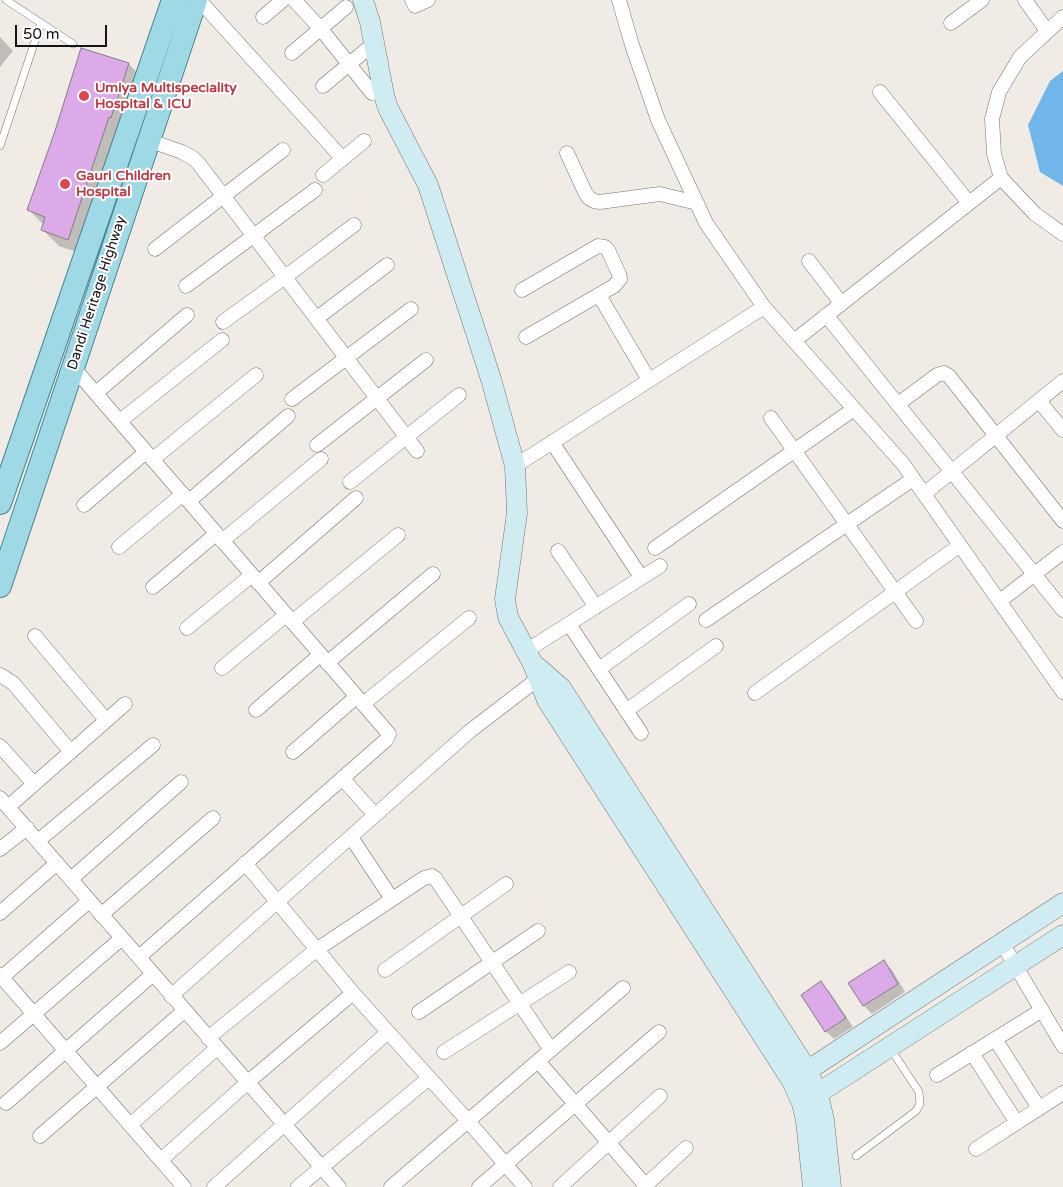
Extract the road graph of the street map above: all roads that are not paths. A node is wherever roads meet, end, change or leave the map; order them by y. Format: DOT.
graph roads {
  1 [pos="6,0"];
  2 [pos="173,0"];
  3 [pos="197,0"];
  4 [pos="283,0"];
  5 [pos="294,0"];
  6 [pos="412,0"];
  7 [pos="428,0"];
  8 [pos="619,0"];
  9 [pos="982,0"];
  10 [pos="1025,0"];
  11 [pos="355,4"];
  12 [pos="262,17"];
  13 [pos="1063,17"];
  14 [pos="951,22"];
  15 [pos="41,23"];
  16 [pos="321,29"];
  17 [pos="1047,31"];
  18 [pos="73,44"];
  19 [pos="366,50"];
  20 [pos="292,53"];
  21 [pos="349,64"];
  22 [pos="323,86"];
  23 [pos="880,92"];
  24 [pos="372,93"];
  25 [pos="148,140"];
  26 [pos="364,141"];
  27 [pos="0,146"];
  28 [pos="283,150"];
  29 [pos="568,153"];
  30 [pos="343,159"];
  31 [pos="323,175"];
  32 [pos="1001,178"];
  33 [pos="316,190"];
  34 [pos="223,196"];
  35 [pos="697,203"];
  36 [pos="969,203"];
  37 [pos="354,225"];
  38 [pos="1063,234"];
  39 [pos="253,236"];
  40 [pos="155,249"];
  41 [pos="808,261"];
  42 [pos="387,266"];
  43 [pos="285,277"];
  44 [pos="186,286"];
  45 [pos="522,290"];
  46 [pos="599,295"];
  47 [pos="841,303"];
  48 [pos="764,307"];
  49 [pos="410,309"];
  50 [pos="187,315"];
  51 [pos="826,315"];
  52 [pos="316,318"];
  53 [pos="222,322"];
  54 [pos="526,337"];
  55 [pos="222,340"];
  56 [pos="794,341"];
  57 [pos="346,358"];
  58 [pos="426,360"];
  59 [pos="73,367"];
  60 [pos="256,375"];
  61 [pos="649,380"];
  62 [pos="1063,381"];
  63 [pos="96,394"];
  64 [pos="459,395"];
  65 [pos="377,398"];
  66 [pos="292,399"];
  67 [pos="1039,401"];
  68 [pos="898,404"];
  69 [pos="854,409"];
  70 [pos="288,416"];
  71 [pos="771,418"];
  72 [pos="120,421"];
  73 [pos="1063,430"];
  74 [pos="997,436"];
  75 [pos="407,438"];
  76 [pos="550,443"];
  77 [pos="317,445"];
  78 [pos="417,451"];
  79 [pos="794,451"];
  80 [pos="149,455"];
  81 [pos="320,459"];
  82 [pos="522,461"];
  83 [pos="952,472"];
  84 [pos="913,479"];
  85 [pos="350,482"];
  86 [pos="924,494"];
  87 [pos="186,498"];
  88 [pos="356,498"];
  89 [pos="0,503"];
  90 [pos="84,505"];
  91 [pos="1063,521"];
  92 [pos="846,525"];
  93 [pos="398,535"];
  94 [pos="219,537"];
  95 [pos="960,545"];
  96 [pos="118,547"];
  97 [pos="655,548"];
  98 [pos="558,550"];
  99 [pos="1063,552"];
  100 [pos="660,566"];
  101 [pos="433,574"];
  102 [pos="1034,574"];
  103 [pos="641,577"];
  104 [pos="255,579"];
  105 [pos="0,586"];
  106 [pos="153,587"];
  107 [pos="895,592"];
  108 [pos="1000,601"];
  109 [pos="690,604"];
  110 [pos="596,606"];
  111 [pos="1063,610"];
  112 [pos="469,618"];
  113 [pos="289,619"];
  114 [pos="706,620"];
  115 [pos="916,622"];
  116 [pos="569,624"];
  117 [pos="187,628"];
  118 [pos="35,636"];
  119 [pos="716,646"];
  120 [pos="530,658"];
  121 [pos="323,659"];
  122 [pos="222,668"];
  123 [pos="599,669"];
  124 [pos="0,675"];
  125 [pos="1063,692"];
  126 [pos="755,693"];
  127 [pos="359,700"];
  128 [pos="125,704"];
  129 [pos="256,710"];
  130 [pos="626,711"];
  131 [pos="106,720"];
  132 [pos="641,733"];
  133 [pos="153,744"];
  134 [pos="0,746"];
  135 [pos="71,752"];
  136 [pos="293,752"];
  137 [pos="342,778"];
  138 [pos="181,782"];
  139 [pos="34,784"];
  140 [pos="3,803"];
  141 [pos="375,815"];
  142 [pos="213,818"];
  143 [pos="27,828"];
  144 [pos="351,836"];
  145 [pos="38,841"];
  146 [pos="0,849"];
  147 [pos="57,863"];
  148 [pos="245,863"];
  149 [pos="70,879"];
  150 [pos="506,884"];
  151 [pos="392,899"];
  152 [pos="89,901"];
  153 [pos="277,902"];
  154 [pos="1063,903"];
  155 [pos="0,913"];
  156 [pos="101,915"];
  157 [pos="460,917"];
  158 [pos="538,931"];
  159 [pos="1063,935"];
  160 [pos="122,938"];
  161 [pos="1002,943"];
  162 [pos="316,950"];
  163 [pos="139,957"];
  164 [pos="491,963"];
  165 [pos="1015,966"];
  166 [pos="385,970"];
  167 [pos="569,972"];
  168 [pos="152,975"];
  169 [pos="1,977"];
  170 [pos="623,988"];
  171 [pos="354,994"];
  172 [pos="171,996"];
  173 [pos="518,1004"];
  174 [pos="1042,1010"];
  175 [pos="184,1011"];
  176 [pos="419,1012"];
  177 [pos="33,1013"];
  178 [pos="388,1032"];
  179 [pos="659,1032"];
  180 [pos="995,1039"];
  181 [pos="0,1043"];
  182 [pos="213,1043"];
  183 [pos="1063,1046"];
  184 [pos="889,1048"];
  185 [pos="65,1050"];
  186 [pos="551,1050"];
  187 [pos="444,1052"];
  188 [pos="972,1053"];
  189 [pos="538,1061"];
  190 [pos="937,1075"];
  191 [pos="799,1076"];
  192 [pos="429,1078"];
  193 [pos="248,1082"];
  194 [pos="97,1087"];
  195 [pos="1063,1092"];
  196 [pos="660,1096"];
  197 [pos="810,1099"];
  198 [pos="6,1103"];
  199 [pos="575,1104"];
  200 [pos="1038,1108"];
  201 [pos="468,1121"];
  202 [pos="1017,1123"];
  203 [pos="286,1124"];
  204 [pos="130,1125"];
  205 [pos="40,1136"];
  206 [pos="608,1143"];
  207 [pos="686,1148"];
  208 [pos="976,1149"];
  209 [pos="856,1156"];
  210 [pos="161,1160"];
  211 [pos="506,1164"];
  212 [pos="321,1167"];
  213 [pos="645,1186"];
  214 [pos="184,1187"];
  215 [pos="214,1187"];
  216 [pos="298,1187"];
  217 [pos="339,1187"];
  218 [pos="391,1187"];
  219 [pos="479,1187"];
  220 [pos="524,1187"];
  221 [pos="560,1187"];
  222 [pos="813,1187"];
  223 [pos="831,1187"];
  1 -- 15 [label="lane"];
  2 -- 89 [label="main road, Dandi Heritage Highway"];
  3 -- 25 [label="main road, Dandi Heritage Highway"];
  3 -- 30 [label="street"];
  4 -- 12 [label="street"];
  5 -- 16 [label="street"];
  6 -- 7 [label="street"];
  8 -- 35 [label="street"];
  9 -- 14 [label="street"];
  10 -- 17 [label="street"];
  11 -- 16 [label="street"];
  11 -- 82 [label="street"];
  13 -- 17 [label="street"];
  15 -- 18 [label="lane"];
  15 -- 27 [label="lane"];
  16 -- 20 [label="street"];
  16 -- 21 [label="street"];
  17 -- 32 [label="street"];
  19 -- 21 [label="street"];
  21 -- 22 [label="street"];
  21 -- 24 [label="street"];
  23 -- 36 [label="street"];
  25 -- 34 [label="street"];
  25 -- 59 [label="main road, Dandi Heritage Highway"];
  26 -- 30 [label="street"];
  28 -- 34 [label="street"];
  29 -- 35 [label="street"];
  30 -- 31 [label="street"];
  32 -- 36 [label="street"];
  32 -- 38 [label="street"];
  33 -- 39 [label="street"];
  34 -- 39 [label="street"];
  34 -- 40 [label="street"];
  35 -- 48 [label="street"];
  36 -- 47 [label="street"];
  37 -- 43 [label="street"];
  39 -- 43 [label="street"];
  39 -- 44 [label="street"];
  41 -- 47 [label="street"];
  42 -- 52 [label="street"];
  43 -- 52 [label="street"];
  43 -- 53 [label="street"];
  45 -- 46 [label="street"];
  46 -- 54 [label="street"];
  46 -- 61 [label="street"];
  47 -- 51 [label="street"];
  48 -- 56 [label="street"];
  48 -- 61 [label="street"];
  49 -- 57 [label="street"];
  50 -- 63 [label="street"];
  51 -- 56 [label="street"];
  51 -- 68 [label="street"];
  52 -- 57 [label="street"];
  55 -- 72 [label="street"];
  56 -- 69 [label="street"];
  57 -- 65 [label="street"];
  57 -- 66 [label="street"];
  58 -- 65 [label="street"];
  59 -- 63 [label="street"];
  59 -- 105 [label="main road, Dandi Heritage Highway"];
  60 -- 80 [label="street"];
  61 -- 76 [label="street"];
  62 -- 67 [label="street"];
  63 -- 72 [label="street"];
  64 -- 75 [label="street"];
  65 -- 75 [label="street"];
  65 -- 77 [label="street"];
  67 -- 73 [label="street"];
  67 -- 74 [label="street"];
  68 -- 74 [label="street"];
  68 -- 83 [label="street"];
  69 -- 79 [label="street"];
  69 -- 84 [label="street"];
  70 -- 87 [label="street"];
  71 -- 79 [label="street"];
  72 -- 80 [label="street"];
  74 -- 83 [label="street"];
  74 -- 91 [label="street"];
  75 -- 78 [label="street"];
  75 -- 85 [label="street"];
  76 -- 82 [label="street"];
  76 -- 103 [label="street"];
  79 -- 92 [label="street"];
  79 -- 97 [label="street"];
  80 -- 87 [label="street"];
  80 -- 90 [label="street"];
  81 -- 94 [label="street"];
  82 -- 120 [label="street"];
  83 -- 86 [label="street"];
  83 -- 102 [label="street"];
  84 -- 86 [label="street"];
  84 -- 92 [label="street"];
  86 -- 95 [label="street"];
  87 -- 94 [label="street"];
  87 -- 96 [label="street"];
  88 -- 104 [label="street"];
  92 -- 107 [label="street"];
  92 -- 114 [label="street"];
  93 -- 113 [label="street"];
  94 -- 104 [label="street"];
  94 -- 106 [label="street"];
  95 -- 107 [label="street"];
  95 -- 108 [label="street"];
  98 -- 110 [label="street"];
  99 -- 102 [label="street"];
  100 -- 103 [label="street"];
  101 -- 121 [label="street"];
  102 -- 108 [label="street"];
  102 -- 111 [label="street"];
  103 -- 110 [label="street"];
  104 -- 113 [label="street"];
  104 -- 117 [label="street"];
  107 -- 115 [label="street"];
  107 -- 126 [label="street"];
  108 -- 125 [label="street"];
  109 -- 123 [label="street"];
  110 -- 116 [label="street"];
  112 -- 127 [label="street"];
  113 -- 121 [label="street"];
  113 -- 122 [label="street"];
  116 -- 120 [label="street"];
  116 -- 123 [label="street"];
  118 -- 131 [label="street"];
  119 -- 130 [label="street"];
  120 -- 141 [label="street"];
  120 -- 191 [label="street"];
  121 -- 127 [label="street"];
  121 -- 129 [label="street"];
  123 -- 130 [label="street"];
  124 -- 135 [label="street"];
  127 -- 136 [label="street"];
  127 -- 137 [label="street"];
  128 -- 131 [label="street"];
  130 -- 132 [label="street"];
  131 -- 135 [label="street"];
  133 -- 145 [label="street"];
  134 -- 139 [label="street"];
  135 -- 139 [label="street"];
  137 -- 141 [label="street"];
  137 -- 148 [label="street"];
  138 -- 149 [label="street"];
  139 -- 140 [label="street"];
  140 -- 143 [label="street"];
  141 -- 144 [label="street"];
  142 -- 156 [label="street"];
  143 -- 145 [label="street"];
  143 -- 146 [label="street"];
  144 -- 151 [label="street"];
  144 -- 153 [label="street"];
  145 -- 147 [label="street"];
  147 -- 149 [label="street"];
  147 -- 155 [label="street"];
  148 -- 153 [label="street"];
  148 -- 163 [label="street"];
  149 -- 152 [label="street"];
  150 -- 157 [label="street"];
  151 -- 157 [label="street"];
  151 -- 162 [label="street"];
  152 -- 156 [label="street"];
  152 -- 169 [label="street"];
  153 -- 162 [label="street"];
  153 -- 172 [label="street"];
  154 -- 161 [label="street"];
  156 -- 160 [label="street"];
  157 -- 164 [label="street"];
  157 -- 166 [label="street"];
  158 -- 164 [label="street"];
  159 -- 165 [label="street"];
  160 -- 163 [label="street"];
  160 -- 177 [label="street"];
  161 -- 165 [label="street"];
  161 -- 191 [label="street"];
  162 -- 171 [label="street"];
  162 -- 182 [label="street"];
  163 -- 168 [label="street"];
  164 -- 173 [label="street"];
  164 -- 176 [label="street"];
  165 -- 174 [label="street"];
  165 -- 184 [label="street"];
  167 -- 173 [label="street"];
  168 -- 172 [label="street"];
  168 -- 185 [label="street"];
  169 -- 177 [label="street"];
  170 -- 186 [label="street"];
  171 -- 178 [label="street"];
  171 -- 193 [label="street"];
  172 -- 175 [label="street"];
  173 -- 186 [label="street"];
  173 -- 187 [label="street"];
  174 -- 180 [label="street"];
  174 -- 183 [label="street"];
  175 -- 182 [label="street"];
  175 -- 194 [label="street"];
  177 -- 181 [label="street"];
  177 -- 185 [label="street"];
  178 -- 192 [label="street"];
  178 -- 203 [label="street"];
  179 -- 199 [label="street"];
  180 -- 188 [label="street"];
  180 -- 200 [label="street"];
  182 -- 193 [label="street"];
  182 -- 204 [label="street"];
  184 -- 197 [label="street"];
  184 -- 209 [label="lane"];
  185 -- 194 [label="street"];
  185 -- 198 [label="street"];
  186 -- 189 [label="street"];
  188 -- 190 [label="street"];
  188 -- 202 [label="street"];
  189 -- 199 [label="street"];
  189 -- 201 [label="street"];
  191 -- 197 [label="street"];
  192 -- 201 [label="street"];
  192 -- 212 [label="street"];
  193 -- 203 [label="street"];
  193 -- 210 [label="street"];
  194 -- 204 [label="street"];
  194 -- 205 [label="street"];
  195 -- 200 [label="street"];
  196 -- 206 [label="street"];
  197 -- 222 [label="street"];
  197 -- 223 [label="street"];
  199 -- 206 [label="street"];
  199 -- 211 [label="street"];
  200 -- 202 [label="street"];
  201 -- 211 [label="street"];
  201 -- 218 [label="street"];
  202 -- 208 [label="street"];
  203 -- 212 [label="street"];
  203 -- 215 [label="street"];
  204 -- 210 [label="street"];
  206 -- 213 [label="street"];
  206 -- 221 [label="street"];
  207 -- 213 [label="street"];
  210 -- 214 [label="street"];
  211 -- 219 [label="street"];
  211 -- 220 [label="street"];
  212 -- 216 [label="street"];
  212 -- 217 [label="street"];
}
